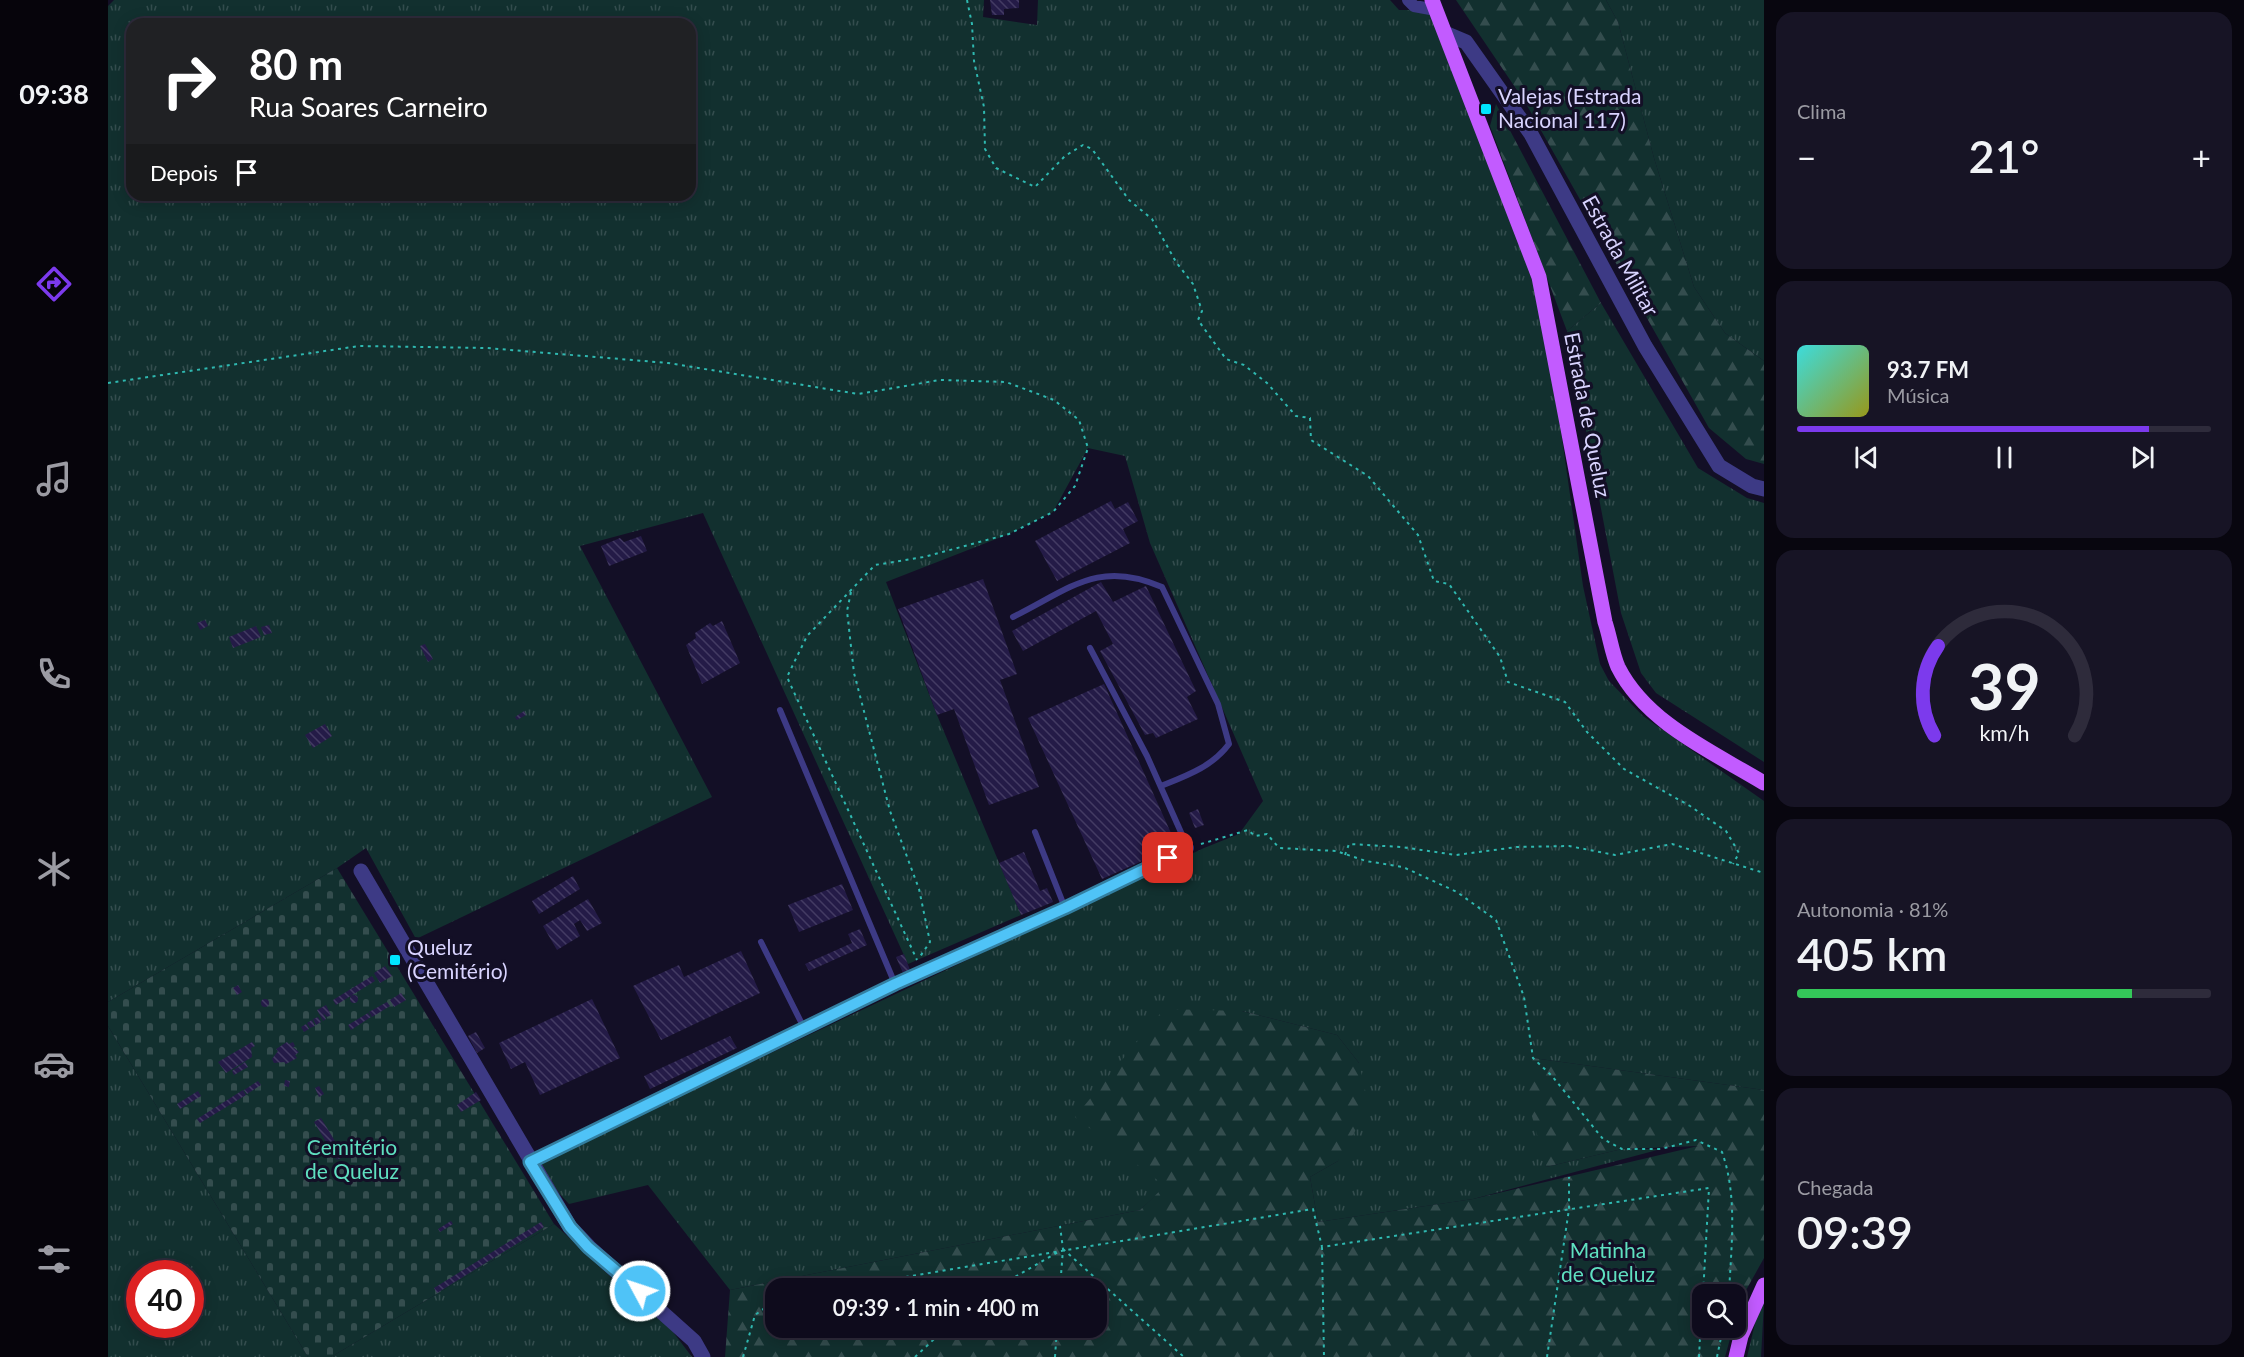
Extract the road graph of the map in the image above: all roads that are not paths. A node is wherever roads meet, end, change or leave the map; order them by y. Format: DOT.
graph roads {
  1 [pos="1408,0"];
  2 [pos="1434,5"];
  3 [pos="1447,34"];
  4 [pos="1764,489"];
  5 [pos="1013,617"];
  6 [pos="1090,648"];
  7 [pos="780,710"];
  8 [pos="1764,783"];
  9 [pos="1161,786"];
  10 [pos="1035,832"];
  11 [pos="1188,848"];
  12 [pos="361,871"];
  13 [pos="1065,908"];
  14 [pos="760,942"];
  15 [pos="895,984"];
  16 [pos="805,1029"];
  17 [pos="530,1162"];
  18 [pos="1764,1285"];
  19 [pos="703,1357"];
  20 [pos="1736,1357"];
  1 -- 2 [label="street"];
  2 -- 3 [label="main road, Estrada de Queluz"];
  3 -- 4 [label="street, Estrada Militar"];
  3 -- 8 [label="main road, Estrada de Queluz"];
  5 -- 9 [label="lane"];
  6 -- 9 [label="lane"];
  7 -- 15 [label="lane"];
  9 -- 11 [label="lane"];
  10 -- 13 [label="lane"];
  11 -- 13 [label="street"];
  12 -- 17 [label="street"];
  13 -- 15 [label="street"];
  14 -- 16 [label="lane"];
  15 -- 16 [label="street"];
  16 -- 17 [label="street"];
  17 -- 19 [label="street"];
  18 -- 20 [label="main road"];
}
